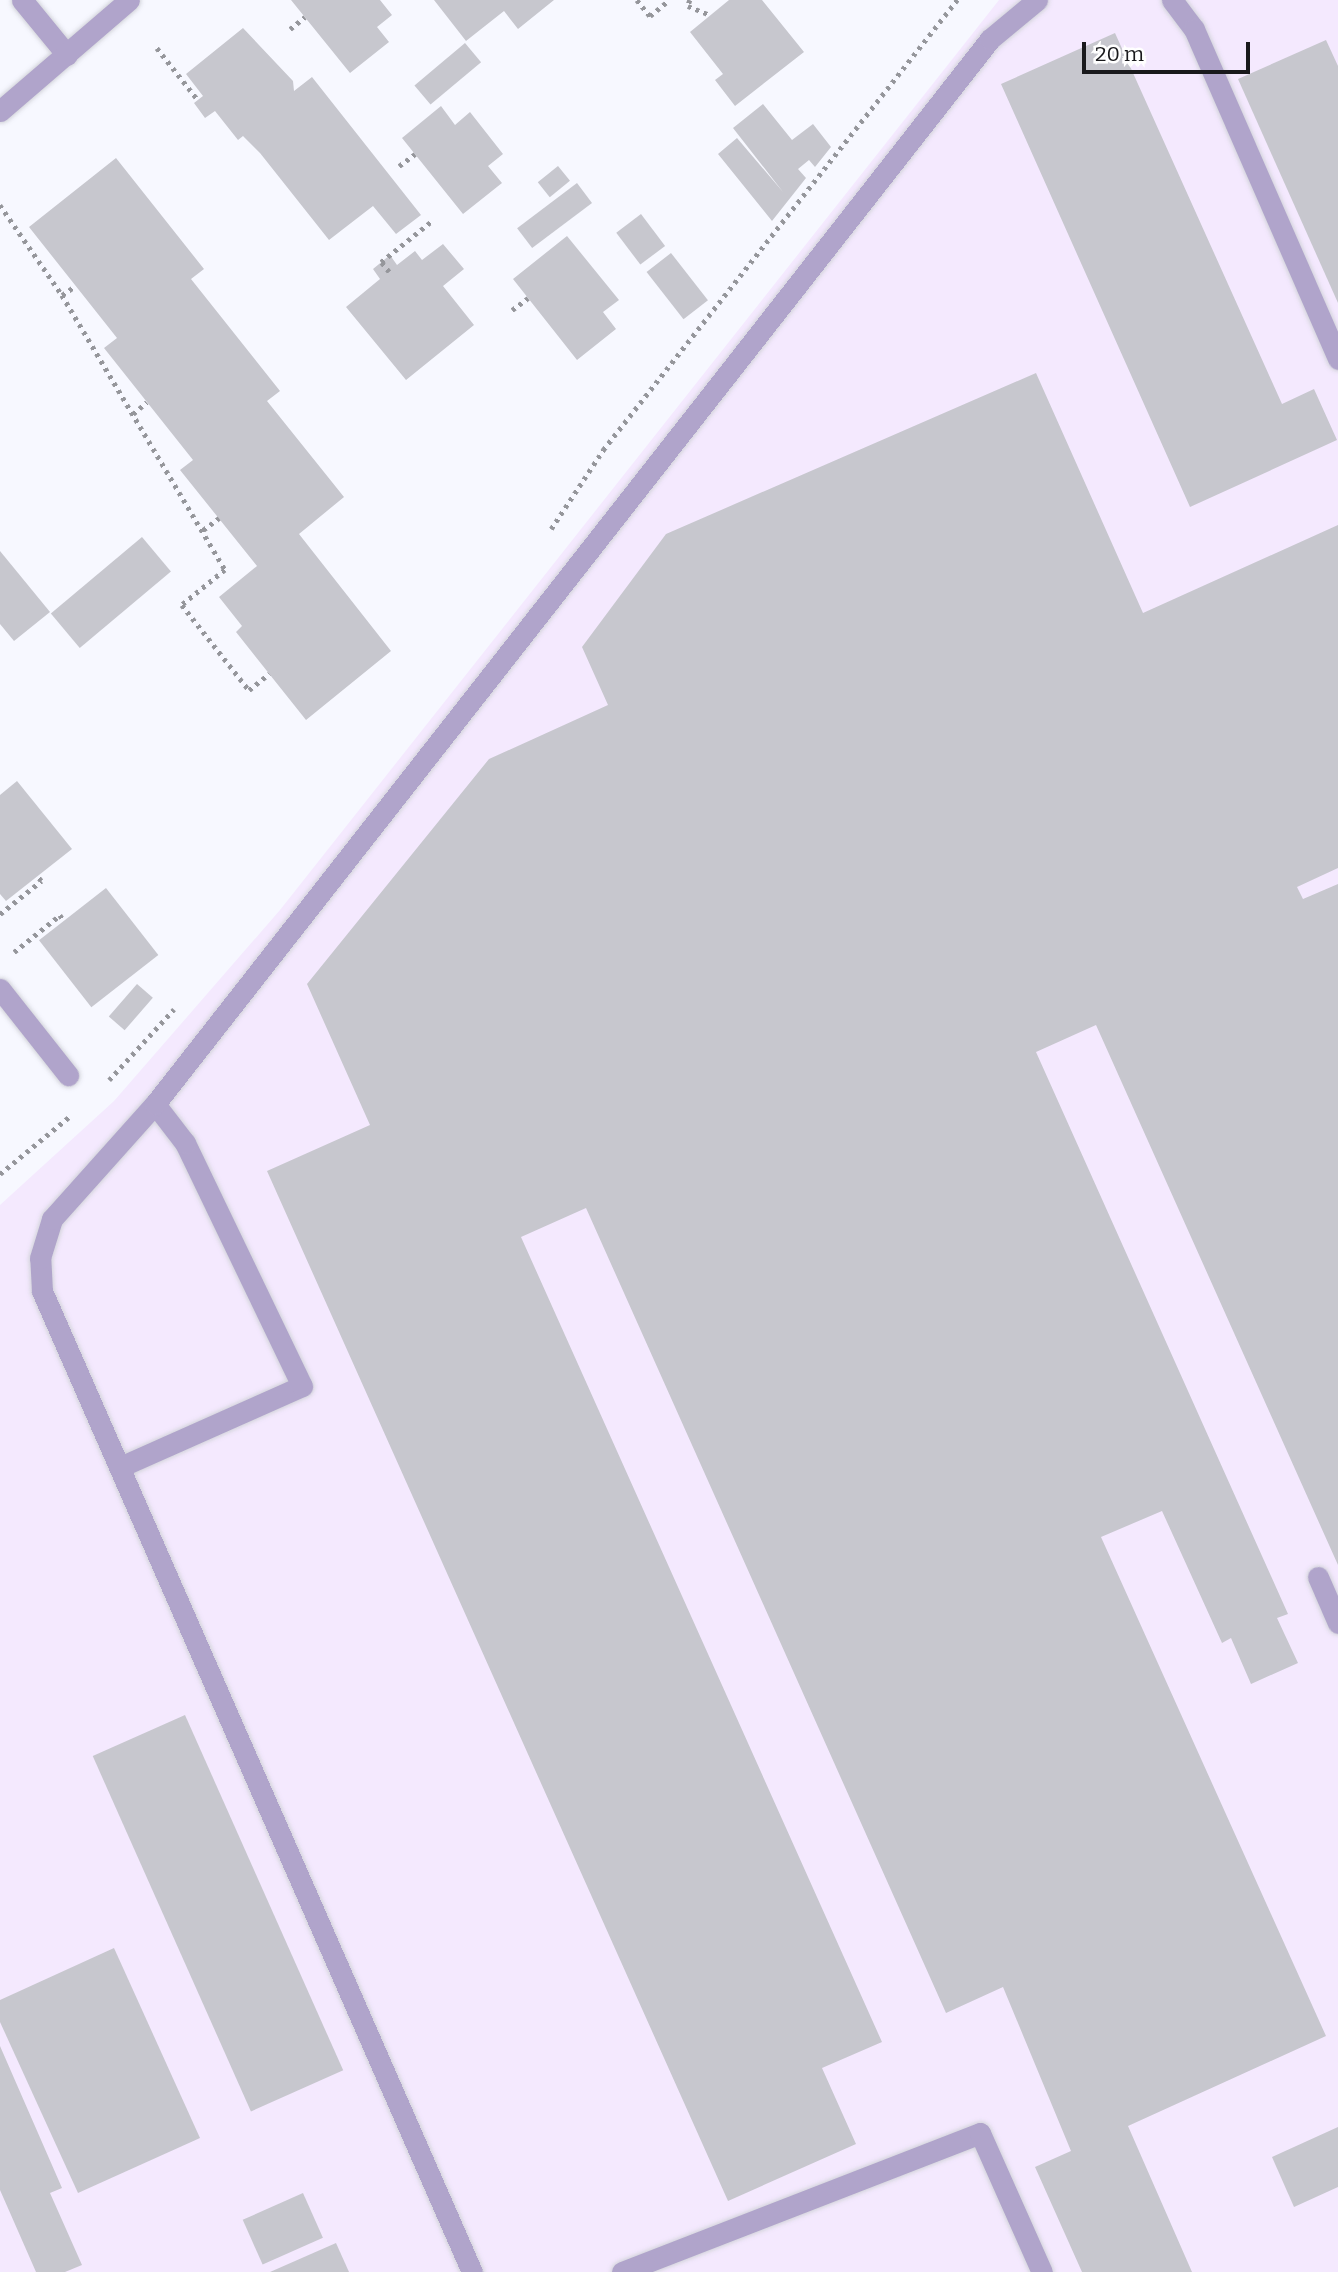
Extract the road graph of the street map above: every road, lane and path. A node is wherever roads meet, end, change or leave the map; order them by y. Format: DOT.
graph roads {
  1 [pos="22,0"];
  2 [pos="128,0"];
  3 [pos="637,0"];
  4 [pos="669,0"];
  5 [pos="690,0"];
  6 [pos="957,0"];
  7 [pos="1037,0"];
  8 [pos="1172,0"];
  9 [pos="710,15"];
  10 [pos="305,17"];
  11 [pos="290,29"];
  12 [pos="157,48"];
  13 [pos="66,55"];
  14 [pos="198,100"];
  15 [pos="0,111"];
  16 [pos="415,154"];
  17 [pos="399,166"];
  18 [pos="0,205"];
  19 [pos="433,220"];
  20 [pos="389,272"];
  21 [pos="74,286"];
  22 [pos="62,295"];
  23 [pos="528,298"];
  24 [pos="512,310"];
  25 [pos="1338,359"];
  26 [pos="147,402"];
  27 [pos="133,414"];
  28 [pos="219,517"];
  29 [pos="203,530"];
  30 [pos="544,539"];
  31 [pos="270,674"];
  32 [pos="37,876"];
  33 [pos="0,914"];
  34 [pos="64,921"];
  35 [pos="7,958"];
  36 [pos="0,989"];
  37 [pos="181,1002"];
  38 [pos="68,1074"];
  39 [pos="98,1091"];
  40 [pos="155,1104"];
  41 [pos="79,1109"];
  42 [pos="0,1174"];
  43 [pos="120,1467"];
  44 [pos="1318,1577"];
  45 [pos="1338,1623"];
  46 [pos="472,2272"];
  47 [pos="622,2272"];
  48 [pos="1042,2272"];
  1 -- 13 [label="street"];
  2 -- 13 [label="street"];
  3 -- 4 [label="path"];
  5 -- 9 [label="path"];
  6 -- 30 [label="path"];
  7 -- 40 [label="street"];
  8 -- 25 [label="street"];
  10 -- 11 [label="path"];
  12 -- 14 [label="path"];
  13 -- 15 [label="street"];
  16 -- 17 [label="path"];
  18 -- 22 [label="path"];
  19 -- 20 [label="path"];
  21 -- 22 [label="path"];
  22 -- 27 [label="path"];
  23 -- 24 [label="path"];
  26 -- 27 [label="path"];
  27 -- 29 [label="path"];
  28 -- 29 [label="path"];
  29 -- 31 [label="path"];
  32 -- 33 [label="path"];
  34 -- 35 [label="path"];
  36 -- 38 [label="street"];
  37 -- 39 [label="path"];
  40 -- 43 [label="street"];
  40 -- 43 [label="street"];
  41 -- 42 [label="path"];
  43 -- 46 [label="street"];
  44 -- 45 [label="street"];
  47 -- 48 [label="street"];
}
